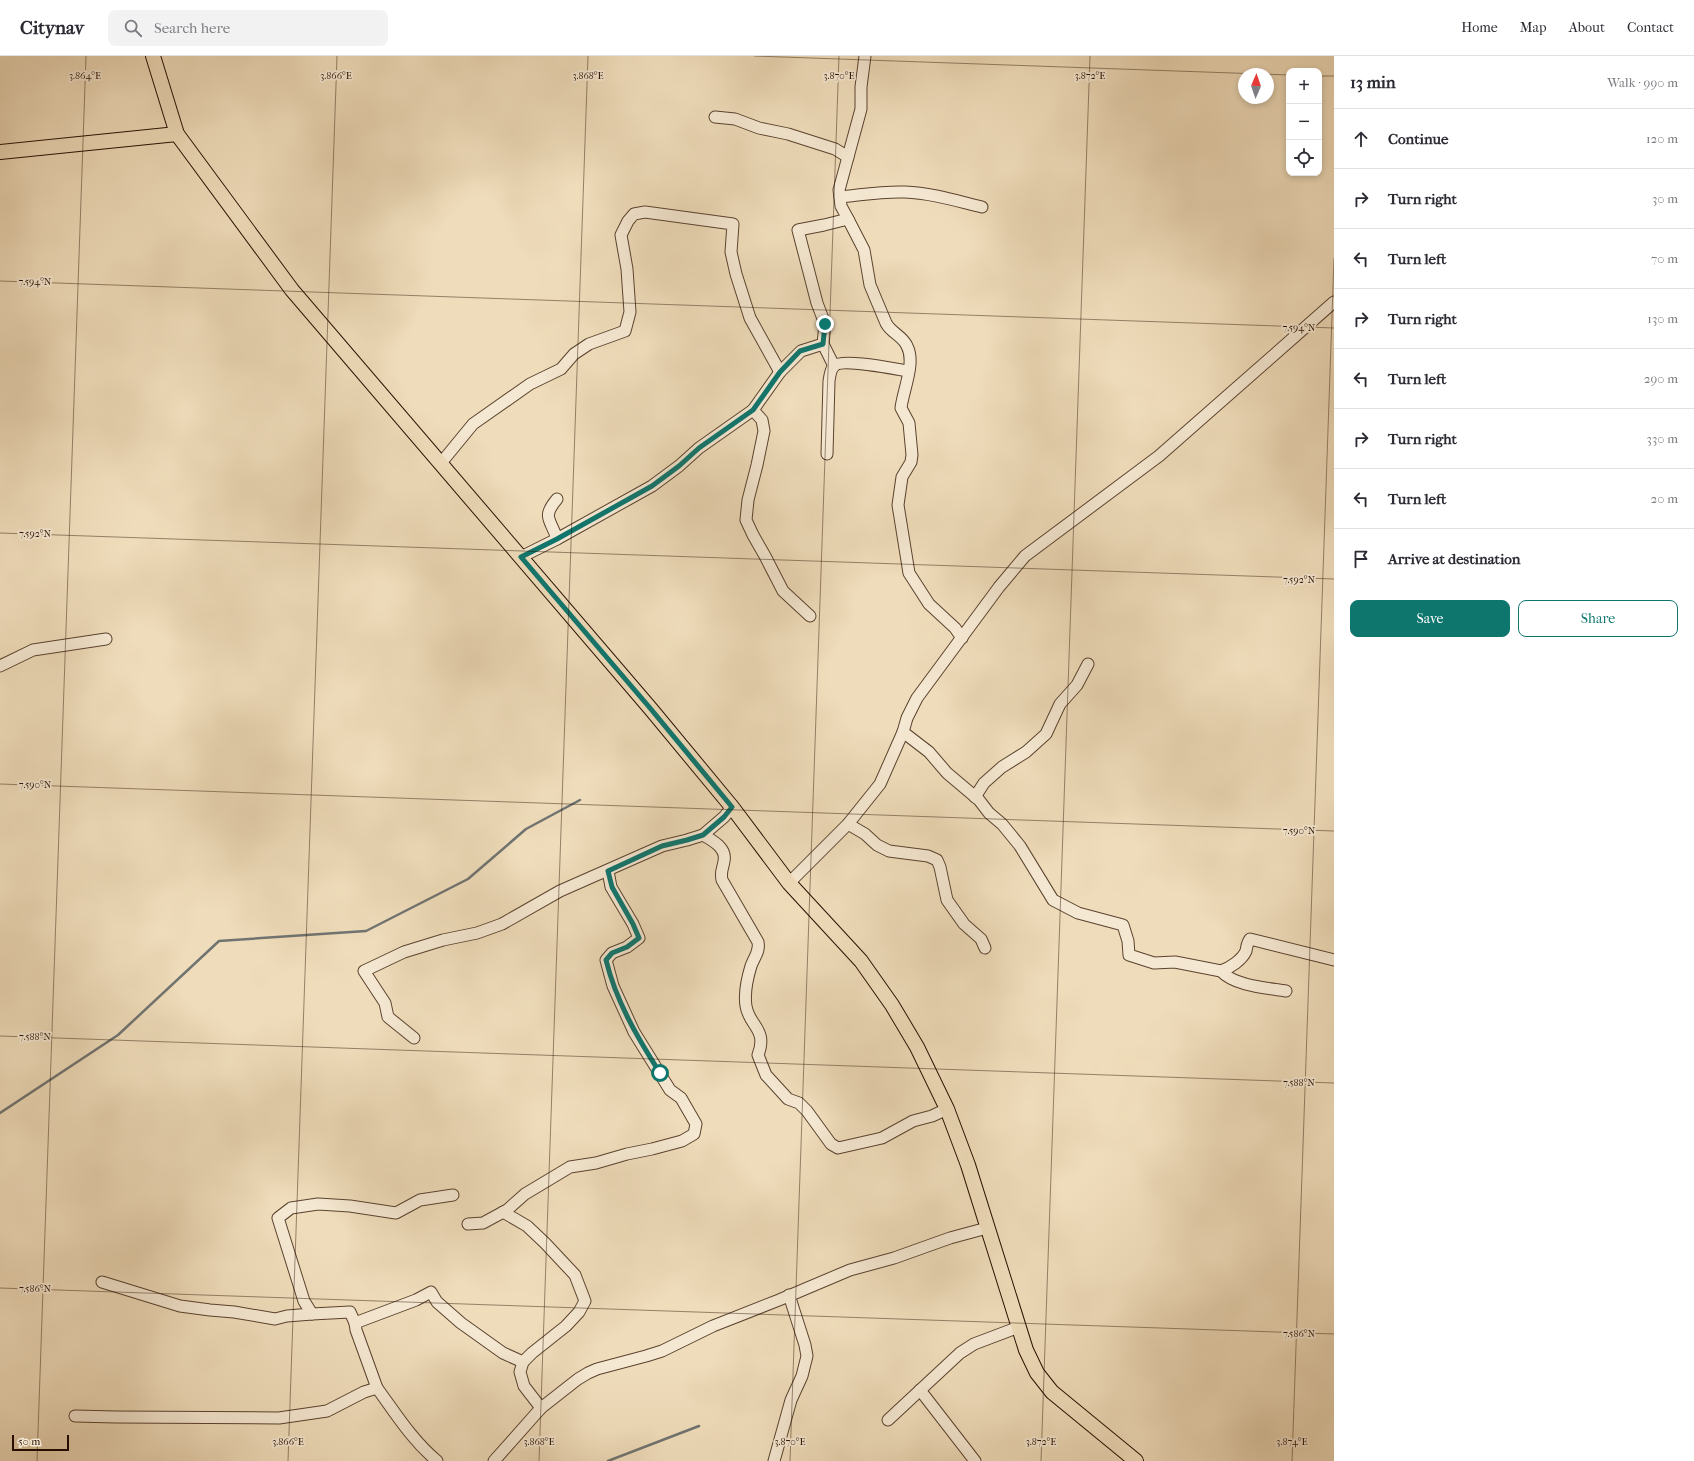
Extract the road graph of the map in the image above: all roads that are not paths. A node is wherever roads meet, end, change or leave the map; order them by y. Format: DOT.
graph roads {
  1 [pos="153,56"];
  2 [pos="865,56"];
  3 [pos="715,116"];
  4 [pos="177,134"];
  5 [pos="0,152"];
  6 [pos="848,157"];
  7 [pos="840,197"];
  8 [pos="982,208"];
  9 [pos="848,219"];
  10 [pos="1334,302"];
  11 [pos="823,344"];
  12 [pos="834,366"];
  13 [pos="908,371"];
  14 [pos="780,372"];
  15 [pos="753,410"];
  16 [pos="827,454"];
  17 [pos="441,463"];
  18 [pos="557,500"];
  19 [pos="557,539"];
  20 [pos="521,557"];
  21 [pos="810,616"];
  22 [pos="962,638"];
  23 [pos="106,640"];
  24 [pos="1088,664"];
  25 [pos="0,666"];
  26 [pos="903,732"];
  27 [pos="975,797"];
  28 [pos="732,807"];
  29 [pos="848,824"];
  30 [pos="703,835"];
  31 [pos="608,871"];
  32 [pos="789,883"];
  33 [pos="985,948"];
  34 [pos="1334,960"];
  35 [pos="1221,971"];
  36 [pos="1286,990"];
  37 [pos="414,1038"];
  38 [pos="946,1109"];
  39 [pos="453,1195"];
  40 [pos="503,1212"];
  41 [pos="468,1224"];
  42 [pos="987,1228"];
  43 [pos="102,1282"];
  44 [pos="789,1295"];
  45 [pos="312,1314"];
  46 [pos="356,1324"];
  47 [pos="1019,1327"];
  48 [pos="523,1362"];
  49 [pos="377,1388"];
  50 [pos="920,1390"];
  51 [pos="541,1408"];
  52 [pos="75,1416"];
  53 [pos="888,1420"];
  54 [pos="436,1461"];
  55 [pos="494,1461"];
  56 [pos="774,1461"];
  57 [pos="975,1461"];
  58 [pos="1136,1461"];
  1 -- 4 [label="main road"];
  2 -- 6 [label="street"];
  3 -- 6 [label="street"];
  4 -- 5 [label="main road"];
  4 -- 17 [label="main road"];
  6 -- 7 [label="street"];
  7 -- 8 [label="street"];
  7 -- 9 [label="street"];
  9 -- 11 [label="street"];
  9 -- 13 [label="street"];
  10 -- 22 [label="street"];
  11 -- 12 [label="street"];
  11 -- 14 [label="street"];
  12 -- 13 [label="street"];
  12 -- 16 [label="street"];
  13 -- 22 [label="street"];
  14 -- 15 [label="street"];
  14 -- 17 [label="street"];
  15 -- 19 [label="street"];
  15 -- 21 [label="street"];
  17 -- 20 [label="main road"];
  18 -- 19 [label="street"];
  19 -- 20 [label="street"];
  20 -- 28 [label="main road"];
  22 -- 26 [label="street"];
  23 -- 25 [label="street"];
  24 -- 27 [label="street"];
  26 -- 27 [label="street"];
  26 -- 29 [label="street"];
  27 -- 35 [label="street"];
  28 -- 30 [label="street"];
  28 -- 32 [label="main road"];
  29 -- 32 [label="street"];
  29 -- 33 [label="street"];
  30 -- 31 [label="street"];
  30 -- 38 [label="street"];
  31 -- 37 [label="street"];
  31 -- 40 [label="street"];
  32 -- 38 [label="main road"];
  34 -- 35 [label="street"];
  35 -- 36 [label="street"];
  38 -- 42 [label="main road"];
  39 -- 45 [label="street"];
  40 -- 41 [label="street"];
  40 -- 48 [label="street"];
  42 -- 44 [label="street"];
  42 -- 47 [label="main road"];
  43 -- 45 [label="street"];
  44 -- 51 [label="street"];
  44 -- 56 [label="street"];
  45 -- 46 [label="street"];
  46 -- 48 [label="street"];
  46 -- 49 [label="street"];
  47 -- 50 [label="street"];
  47 -- 58 [label="main road"];
  48 -- 51 [label="street"];
  49 -- 52 [label="street"];
  49 -- 54 [label="street"];
  50 -- 53 [label="street"];
  50 -- 57 [label="street"];
  51 -- 55 [label="street"];
}
